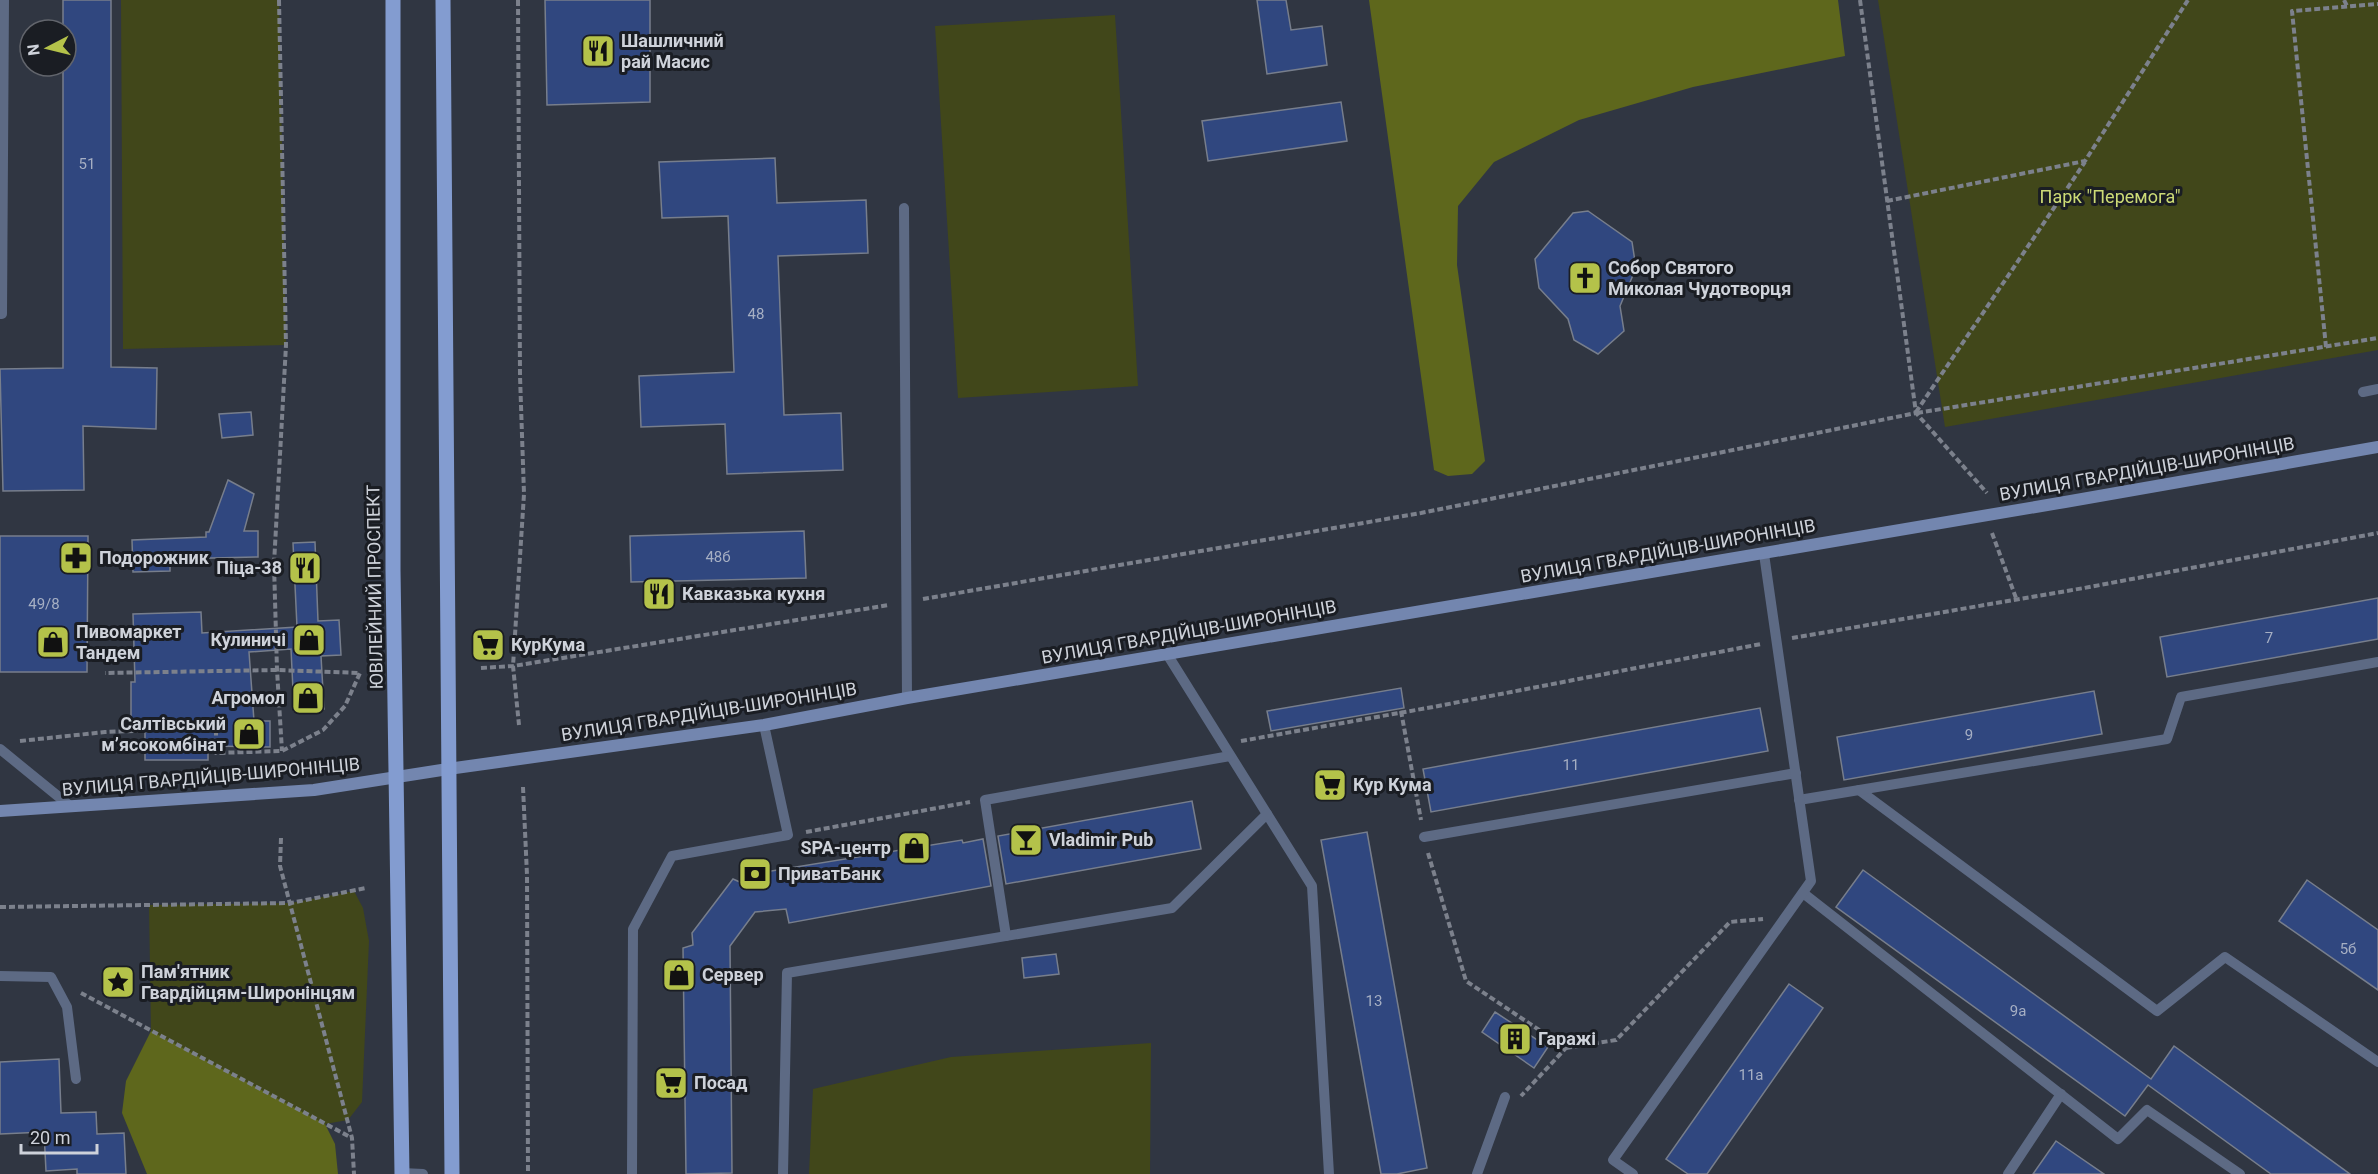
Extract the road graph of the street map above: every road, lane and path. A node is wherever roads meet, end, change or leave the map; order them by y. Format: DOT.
graph roads {
  1 [pos="4,0"];
  2 [pos="279,0"];
  3 [pos="393,0"];
  4 [pos="443,0"];
  5 [pos="518,0"];
  6 [pos="1860,0"];
  7 [pos="2188,0"];
  8 [pos="2344,0"];
  9 [pos="2378,4"];
  10 [pos="2347,6"];
  11 [pos="2085,161"];
  12 [pos="1887,201"];
  13 [pos="904,208"];
  14 [pos="0,314"];
  15 [pos="2378,338"];
  16 [pos="2326,347"];
  17 [pos="2378,389"];
  18 [pos="2363,392"];
  19 [pos="1916,413"];
  20 [pos="2378,447"];
  21 [pos="1987,493"];
  22 [pos="1992,533"];
  23 [pos="2378,533"];
  24 [pos="1764,554"];
  25 [pos="2016,598"];
  26 [pos="907,602"];
  27 [pos="1776,641"];
  28 [pos="1167,654"];
  29 [pos="2378,662"];
  30 [pos="513,666"];
  31 [pos="480,668"];
  32 [pos="276,670"];
  33 [pos="105,673"];
  34 [pos="907,698"];
  35 [pos="519,725"];
  36 [pos="764,725"];
  37 [pos="12,741"];
  38 [pos="1222,744"];
  39 [pos="0,749"];
  40 [pos="282,752"];
  41 [pos="1230,756"];
  42 [pos="448,769"];
  43 [pos="1796,772"];
  44 [pos="396,778"];
  45 [pos="524,787"];
  46 [pos="1859,790"];
  47 [pos="985,800"];
  48 [pos="1799,800"];
  49 [pos="70,806"];
  50 [pos="0,811"];
  51 [pos="1267,814"];
  52 [pos="788,835"];
  53 [pos="281,837"];
  54 [pos="1424,837"];
  55 [pos="366,888"];
  56 [pos="1803,893"];
  57 [pos="291,903"];
  58 [pos="0,907"];
  59 [pos="1786,916"];
  60 [pos="1006,936"];
  61 [pos="0,976"];
  62 [pos="51,977"];
  63 [pos="1466,981"];
  64 [pos="1566,1048"];
  65 [pos="2378,1062"];
  66 [pos="75,1079"];
  67 [pos="2061,1094"];
  68 [pos="1505,1097"];
  69 [pos="1497,1119"];
  70 [pos="352,1138"];
  71 [pos="354,1174"];
  72 [pos="402,1174"];
  73 [pos="423,1174"];
  74 [pos="452,1174"];
  75 [pos="528,1174"];
  76 [pos="632,1174"];
  77 [pos="783,1174"];
  78 [pos="1329,1174"];
  79 [pos="1477,1174"];
  80 [pos="1633,1174"];
  81 [pos="2007,1174"];
  82 [pos="2240,1174"];
  1 -- 14 [label="lane"];
  2 -- 32 [label="path"];
  3 -- 44 [label="main road, ЮВІЛЕЙНИЙ ПРОСПЕКТ"];
  4 -- 42 [label="main road"];
  5 -- 30 [label="path"];
  6 -- 12 [label="path"];
  7 -- 11 [label="path"];
  8 -- 10 [label="path"];
  9 -- 10 [label="path"];
  10 -- 16 [label="path"];
  11 -- 12 [label="path"];
  11 -- 19 [label="path"];
  12 -- 19 [label="path"];
  13 -- 26 [label="lane"];
  15 -- 16 [label="path"];
  16 -- 19 [label="path"];
  17 -- 18 [label="lane"];
  19 -- 21 [label="path"];
  19 -- 26 [label="path"];
  20 -- 24 [label="main road, ВУЛИЦЯ ГВАРДІЙЦІВ-ШИРОНІНЦІВ"];
  22 -- 25 [label="path"];
  23 -- 25 [label="path"];
  24 -- 27 [label="lane"];
  24 -- 28 [label="main road, ВУЛИЦЯ ГВАРДІЙЦІВ-ШИРОНІНЦІВ"];
  25 -- 27 [label="path"];
  26 -- 30 [label="path"];
  26 -- 34 [label="lane"];
  27 -- 38 [label="path"];
  27 -- 43 [label="lane"];
  28 -- 34 [label="main road, ВУЛИЦЯ ГВАРДІЙЦІВ-ШИРОНІНЦІВ"];
  28 -- 38 [label="lane"];
  29 -- 46 [label="lane"];
  30 -- 31 [label="path"];
  30 -- 35 [label="path"];
  32 -- 33 [label="path"];
  32 -- 40 [label="path"];
  32 -- 40 [label="path"];
  34 -- 36 [label="main road, ВУЛИЦЯ ГВАРДІЙЦІВ-ШИРОНІНЦІВ"];
  36 -- 42 [label="main road, ВУЛИЦЯ ГВАРДІЙЦІВ-ШИРОНІНЦІВ"];
  36 -- 52 [label="lane"];
  37 -- 40 [label="path"];
  38 -- 41 [label="lane"];
  39 -- 49 [label="lane"];
  41 -- 47 [label="lane"];
  41 -- 51 [label="lane"];
  42 -- 44 [label="main road, ВУЛИЦЯ ГВАРДІЙЦІВ-ШИРОНІНЦІВ"];
  42 -- 74 [label="main road"];
  43 -- 48 [label="lane"];
  43 -- 54 [label="lane"];
  44 -- 49 [label="main road, ВУЛИЦЯ ГВАРДІЙЦІВ-ШИРОНІНЦІВ"];
  44 -- 72 [label="main road, ЮВІЛЕЙНИЙ ПРОСПЕКТ"];
  45 -- 75 [label="path"];
  46 -- 48 [label="lane"];
  46 -- 65 [label="lane"];
  47 -- 52 [label="path"];
  47 -- 60 [label="lane"];
  48 -- 56 [label="lane"];
  49 -- 50 [label="main road, ВУЛИЦЯ ГВАРДІЙЦІВ-ШИРОНІНЦІВ"];
  51 -- 60 [label="lane"];
  51 -- 78 [label="lane"];
  52 -- 76 [label="lane"];
  53 -- 57 [label="path"];
  55 -- 57 [label="path"];
  56 -- 59 [label="lane"];
  56 -- 67 [label="lane"];
  57 -- 58 [label="path"];
  57 -- 70 [label="path"];
  59 -- 64 [label="path"];
  59 -- 80 [label="lane"];
  60 -- 77 [label="lane"];
  61 -- 62 [label="lane"];
  62 -- 66 [label="lane"];
  62 -- 70 [label="path"];
  63 -- 64 [label="path"];
  64 -- 69 [label="path"];
  67 -- 81 [label="lane"];
  67 -- 82 [label="lane"];
  68 -- 69 [label="lane"];
  69 -- 79 [label="lane"];
  70 -- 71 [label="path"];
  72 -- 73 [label="lane"];
}
